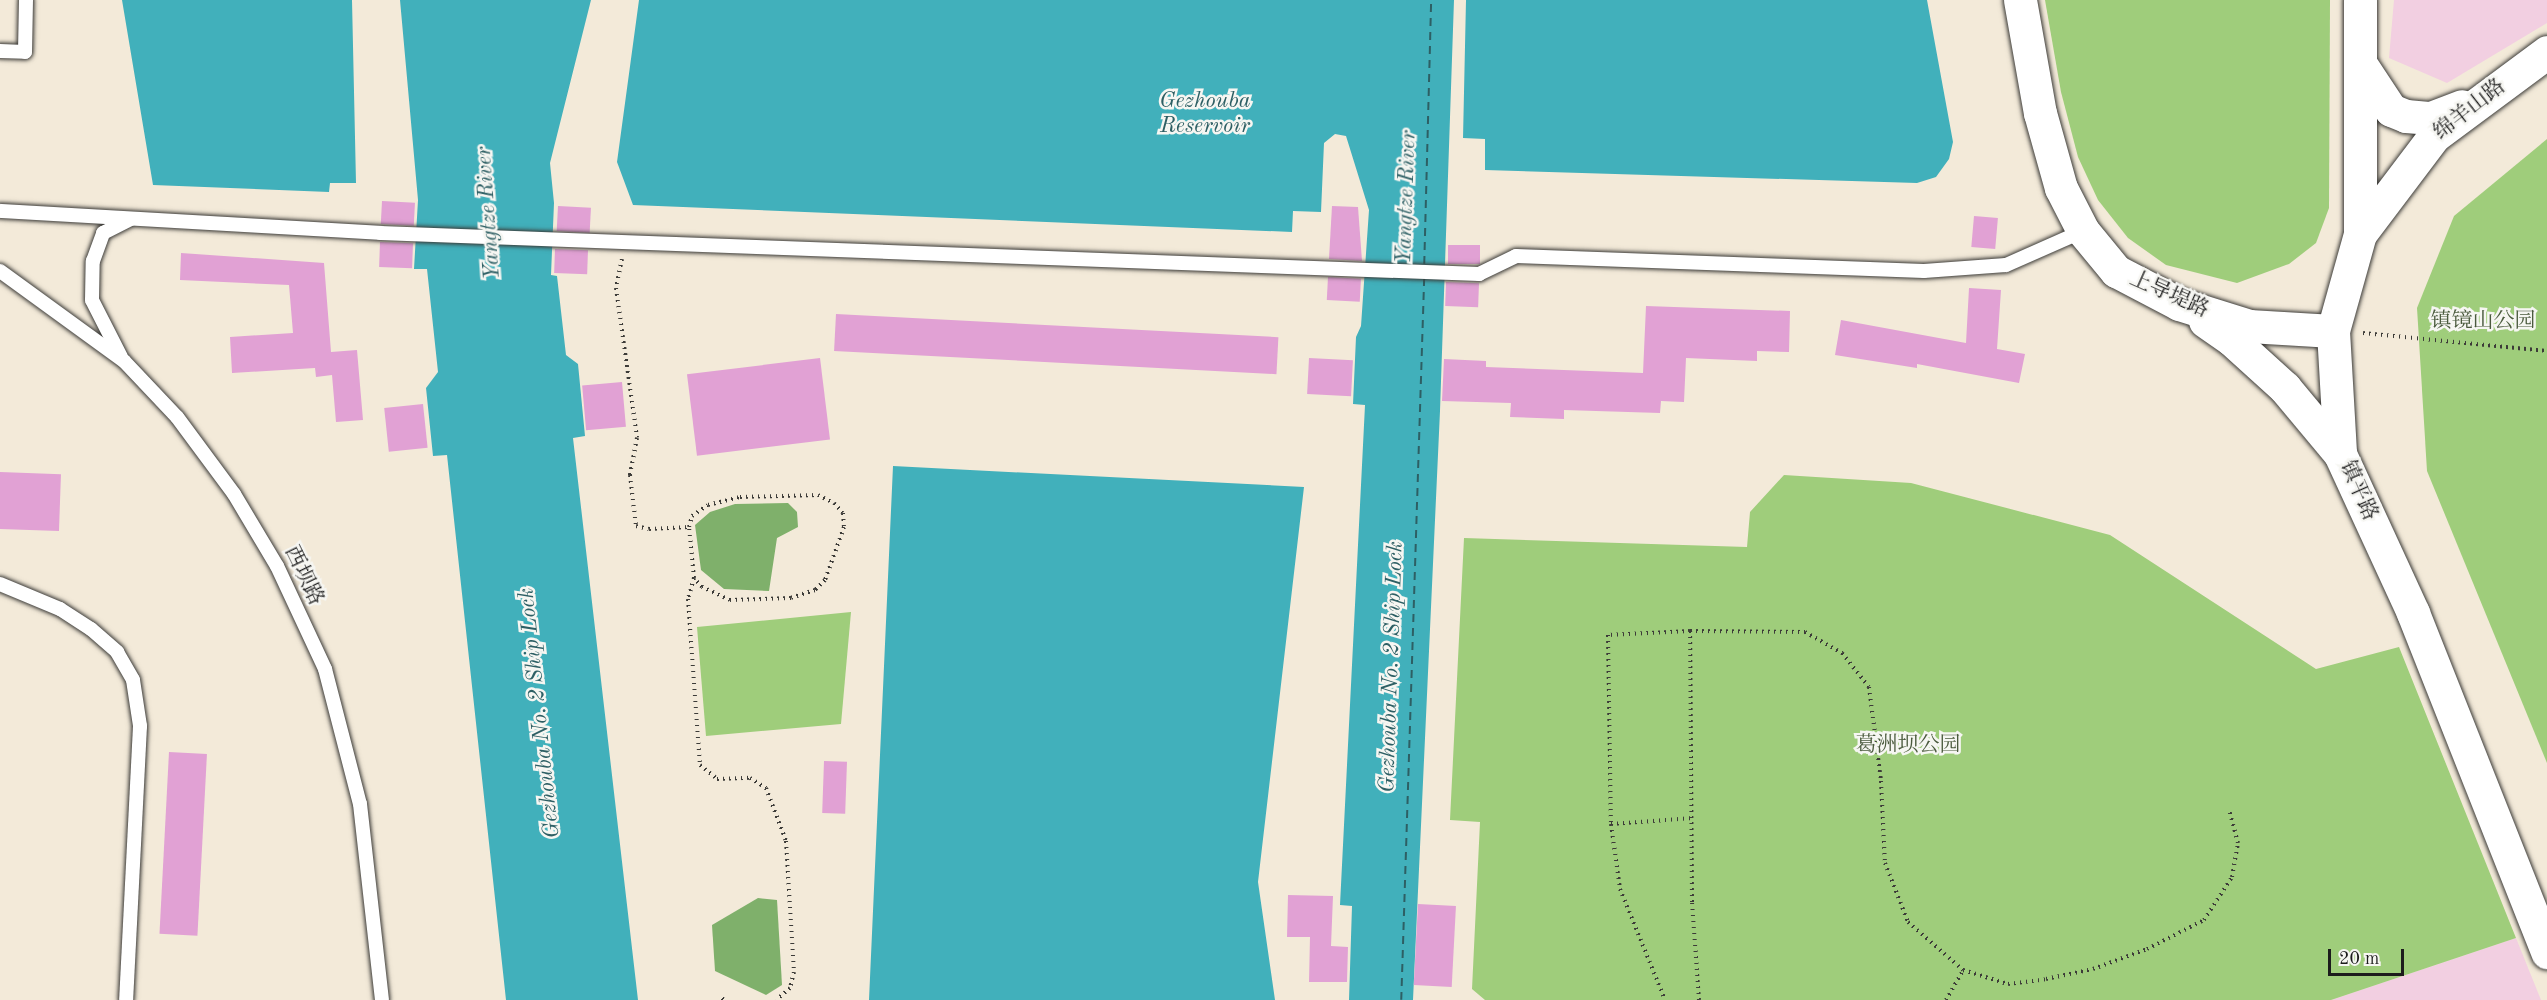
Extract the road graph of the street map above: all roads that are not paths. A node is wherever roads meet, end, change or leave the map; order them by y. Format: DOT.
graph roads {
  1 [pos="26,0"];
  2 [pos="2020,0"];
  3 [pos="2360,0"];
  4 [pos="0,51"];
  5 [pos="2547,52"];
  6 [pos="2360,63"];
  7 [pos="2486,96"];
  8 [pos="0,211"];
  9 [pos="131,219"];
  10 [pos="2084,231"];
  11 [pos="2360,234"];
  12 [pos="0,271"];
  13 [pos="2179,303"];
  14 [pos="2333,331"];
  15 [pos="124,361"];
  16 [pos="2340,454"];
  17 [pos="0,584"];
  18 [pos="2547,952"];
  19 [pos="126,1000"];
  20 [pos="382,1000"];
  1 -- 4 [label="lane"];
  2 -- 10 [label="street, 上导堤路"];
  3 -- 6 [label="street, 镇平路"];
  5 -- 7 [label="street, 绵羊山路"];
  6 -- 7 [label="street"];
  6 -- 11 [label="street, 镇平路"];
  7 -- 11 [label="street, 绵羊山路"];
  8 -- 9 [label="lane"];
  9 -- 10 [label="lane"];
  9 -- 15 [label="lane"];
  10 -- 13 [label="street, 上导堤路"];
  11 -- 14 [label="street, 镇平路"];
  12 -- 15 [label="lane, 西坝路"];
  13 -- 14 [label="street, 上导堤路"];
  13 -- 16 [label="street"];
  14 -- 16 [label="street, 镇平路"];
  15 -- 20 [label="lane, 西坝路"];
  16 -- 18 [label="street, 镇平路"];
  17 -- 19 [label="lane"];
}
